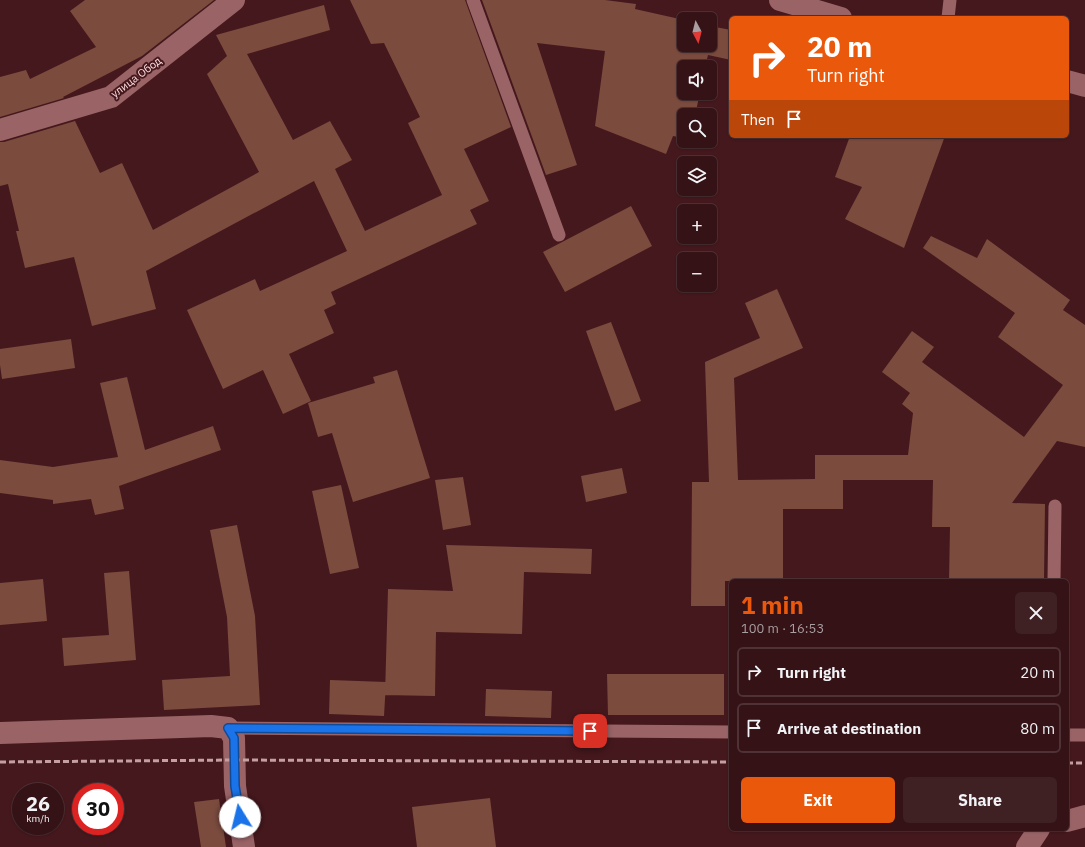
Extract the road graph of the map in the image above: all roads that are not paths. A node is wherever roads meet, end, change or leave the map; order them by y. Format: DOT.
graph roads {
  1 [pos="234,0"];
  2 [pos="473,0"];
  3 [pos="780,0"];
  4 [pos="950,0"];
  5 [pos="834,16"];
  6 [pos="948,16"];
  7 [pos="1069,82"];
  8 [pos="1085,86"];
  9 [pos="0,130"];
  10 [pos="559,235"];
  11 [pos="1055,506"];
  12 [pos="1054,579"];
  13 [pos="228,728"];
  14 [pos="729,732"];
  15 [pos="0,733"];
  16 [pos="1069,735"];
  17 [pos="1085,735"];
  18 [pos="1085,816"];
  19 [pos="1069,820"];
  20 [pos="1038,831"];
  21 [pos="244,847"];
  22 [pos="1027,847"];
  1 -- 9 [label="street, улица Обод"];
  2 -- 10 [label="lane"];
  3 -- 5 [label="street"];
  4 -- 6 [label="lane"];
  7 -- 8 [label="street"];
  11 -- 12 [label="lane"];
  13 -- 14 [label="lane"];
  13 -- 15 [label="street"];
  13 -- 21 [label="street"];
  16 -- 17 [label="lane"];
  18 -- 19 [label="street"];
  20 -- 22 [label="street"];
}
